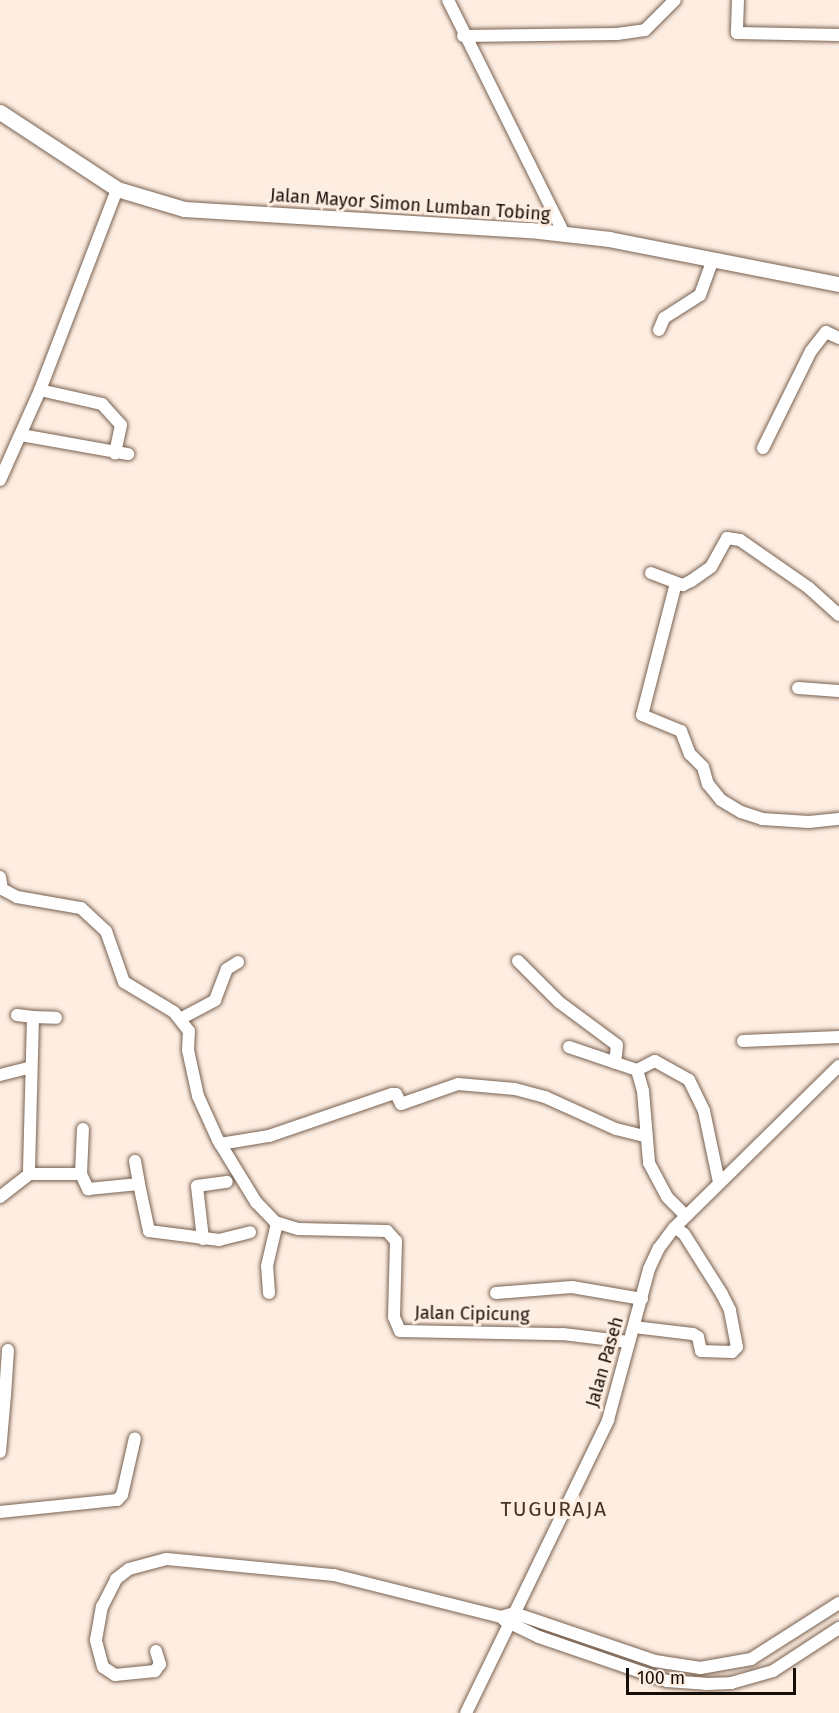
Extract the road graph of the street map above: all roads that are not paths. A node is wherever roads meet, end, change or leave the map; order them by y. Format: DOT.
graph roads {
  1 [pos="448,0"];
  2 [pos="675,0"];
  3 [pos="738,0"];
  4 [pos="839,35"];
  5 [pos="463,36"];
  6 [pos="0,112"];
  7 [pos="117,189"];
  8 [pos="565,236"];
  9 [pos="713,259"];
  10 [pos="839,284"];
  11 [pos="659,330"];
  12 [pos="839,338"];
  13 [pos="40,390"];
  14 [pos="21,435"];
  15 [pos="763,448"];
  16 [pos="0,480"];
  17 [pos="651,573"];
  18 [pos="676,583"];
  19 [pos="839,615"];
  20 [pos="798,688"];
  21 [pos="839,691"];
  22 [pos="839,819"];
  23 [pos="1,885"];
  24 [pos="518,961"];
  25 [pos="238,962"];
  26 [pos="18,1015"];
  27 [pos="33,1017"];
  28 [pos="56,1018"];
  29 [pos="180,1019"];
  30 [pos="839,1037"];
  31 [pos="744,1041"];
  32 [pos="569,1047"];
  33 [pos="615,1063"];
  34 [pos="839,1066"];
  35 [pos="31,1067"];
  36 [pos="637,1071"];
  37 [pos="0,1075"];
  38 [pos="83,1129"];
  39 [pos="645,1136"];
  40 [pos="220,1144"];
  41 [pos="135,1161"];
  42 [pos="29,1174"];
  43 [pos="81,1174"];
  44 [pos="227,1182"];
  45 [pos="719,1182"];
  46 [pos="139,1184"];
  47 [pos="0,1197"];
  48 [pos="686,1216"];
  49 [pos="273,1220"];
  50 [pos="675,1227"];
  51 [pos="250,1232"];
  52 [pos="203,1239"];
  53 [pos="269,1293"];
  54 [pos="496,1293"];
  55 [pos="642,1299"];
  56 [pos="634,1327"];
  57 [pos="630,1342"];
  58 [pos="8,1350"];
  59 [pos="3,1395"];
  60 [pos="135,1438"];
  61 [pos="0,1452"];
  62 [pos="0,1512"];
  63 [pos="839,1603"];
  64 [pos="508,1618"];
  65 [pos="839,1628"];
  66 [pos="156,1651"];
  67 [pos="466,1713"];
  1 -- 5 [label="street"];
  2 -- 5 [label="street"];
  3 -- 4 [label="street"];
  5 -- 8 [label="street"];
  6 -- 7 [label="main road, Jalan Mayor Simon Lumban Tobing"];
  7 -- 8 [label="main road, Jalan Mayor Simon Lumban Tobing"];
  7 -- 13 [label="street"];
  8 -- 9 [label="main road, Jalan Mayor Simon Lumban Tobing"];
  9 -- 10 [label="main road, Jalan Mayor Simon Lumban Tobing"];
  9 -- 11 [label="street"];
  12 -- 15 [label="street"];
  13 -- 14 [label="street"];
  13 -- 14 [label="street"];
  14 -- 16 [label="street"];
  17 -- 18 [label="street"];
  18 -- 19 [label="street"];
  18 -- 22 [label="street"];
  20 -- 21 [label="street"];
  23 -- 29 [label="street"];
  24 -- 33 [label="street"];
  25 -- 29 [label="street"];
  26 -- 27 [label="street"];
  27 -- 28 [label="street"];
  27 -- 35 [label="street"];
  29 -- 40 [label="street"];
  30 -- 31 [label="street"];
  32 -- 33 [label="street"];
  33 -- 36 [label="street"];
  34 -- 45 [label="street, Jalan Paseh"];
  35 -- 37 [label="street"];
  35 -- 42 [label="street"];
  36 -- 39 [label="street"];
  36 -- 45 [label="street"];
  38 -- 43 [label="street"];
  39 -- 40 [label="street"];
  39 -- 48 [label="street"];
  40 -- 49 [label="street"];
  41 -- 46 [label="street"];
  42 -- 43 [label="street"];
  42 -- 47 [label="street"];
  43 -- 46 [label="street"];
  44 -- 52 [label="street"];
  45 -- 48 [label="street, Jalan Paseh"];
  46 -- 52 [label="street"];
  48 -- 50 [label="street, Jalan Paseh"];
  49 -- 53 [label="street"];
  49 -- 57 [label="street, Jalan Cipicung"];
  50 -- 55 [label="street, Jalan Paseh"];
  50 -- 56 [label="street"];
  51 -- 52 [label="street"];
  54 -- 55 [label="street"];
  55 -- 56 [label="street, Jalan Paseh"];
  56 -- 57 [label="street, Jalan Paseh"];
  57 -- 64 [label="street, Jalan Paseh"];
  58 -- 59 [label="street"];
  59 -- 61 [label="street"];
  60 -- 62 [label="street"];
  63 -- 64 [label="street"];
  64 -- 65 [label="street"];
  64 -- 66 [label="street"];
  64 -- 67 [label="street, Jalan Paseh"];
}
